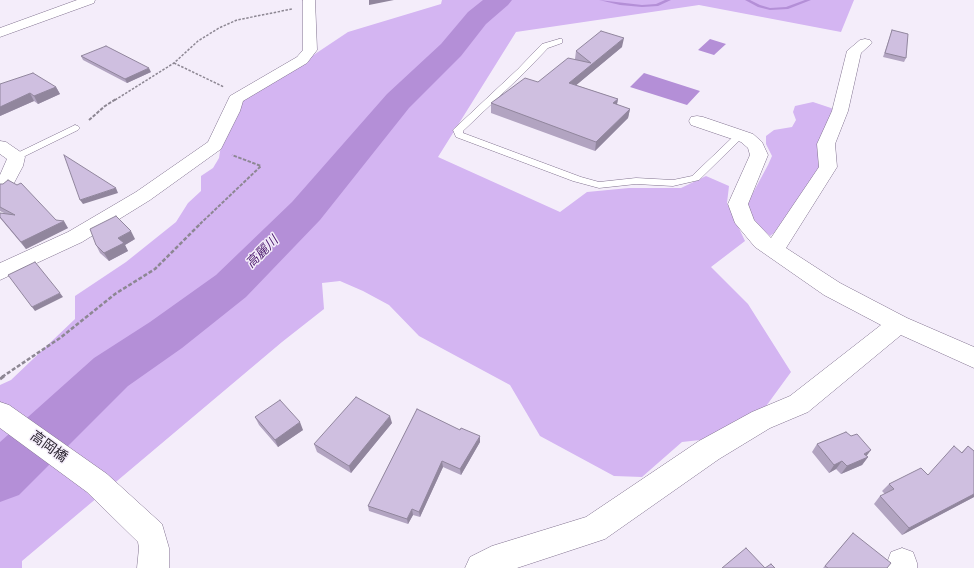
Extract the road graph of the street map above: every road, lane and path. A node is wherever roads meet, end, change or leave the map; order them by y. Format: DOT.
graph roads {
  1 [pos="89,0"];
  2 [pos="309,2"];
  3 [pos="0,33"];
  4 [pos="559,41"];
  5 [pos="865,43"];
  6 [pos="174,63"];
  7 [pos="236,99"];
  8 [pos="697,121"];
  9 [pos="76,128"];
  10 [pos="739,136"];
  11 [pos="0,146"];
  12 [pos="211,147"];
  13 [pos="16,156"];
  14 [pos="0,185"];
  15 [pos="775,249"];
  16 [pos="0,272"];
  17 [pos="898,324"];
  18 [pos="974,358"];
  19 [pos="0,379"];
  20 [pos="0,413"];
  21 [pos="498,564"];
  22 [pos="153,568"];
  1 -- 3 [label="street"];
  2 -- 6 [label="path"];
  2 -- 7 [label="street"];
  4 -- 10 [label="lane"];
  5 -- 15 [label="street"];
  6 -- 7 [label="path"];
  6 -- 9 [label="path"];
  7 -- 12 [label="street"];
  8 -- 10 [label="street"];
  9 -- 13 [label="lane"];
  10 -- 15 [label="street"];
  11 -- 13 [label="street"];
  12 -- 16 [label="street"];
  12 -- 19 [label="path"];
  13 -- 14 [label="street"];
  15 -- 17 [label="street"];
  17 -- 18 [label="street"];
  17 -- 21 [label="street"];
  20 -- 22 [label="street, 高岡橋"];
}
